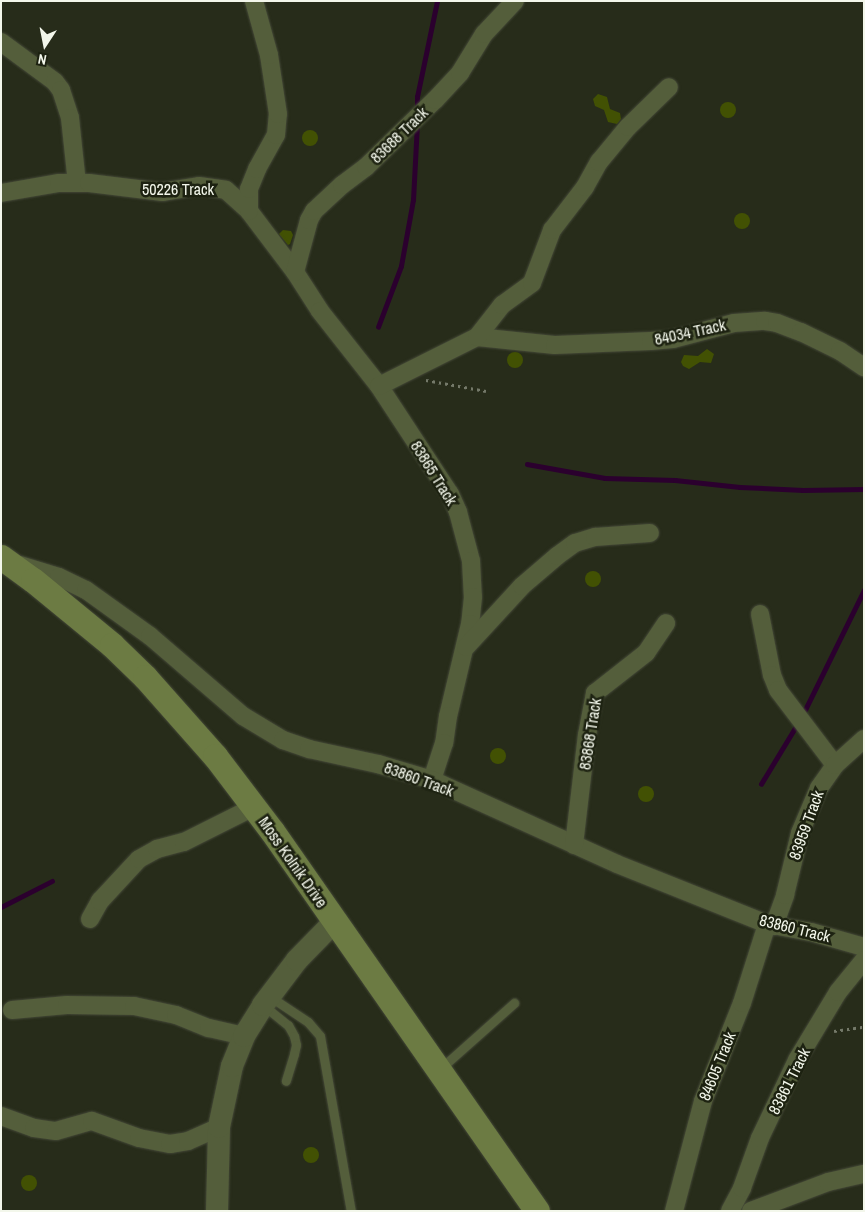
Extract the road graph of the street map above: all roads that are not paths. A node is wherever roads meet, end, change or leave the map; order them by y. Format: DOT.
graph roads {
  1 [pos="254,1"];
  2 [pos="514,1"];
  3 [pos="1,42"];
  4 [pos="669,88"];
  5 [pos="77,183"];
  6 [pos="1,193"];
  7 [pos="249,212"];
  8 [pos="295,272"];
  9 [pos="477,337"];
  10 [pos="864,367"];
  11 [pos="379,386"];
  12 [pos="650,534"];
  13 [pos="3,558"];
  14 [pos="760,614"];
  15 [pos="666,624"];
  16 [pos="464,648"];
  17 [pos="864,739"];
  18 [pos="835,765"];
  19 [pos="432,780"];
  20 [pos="254,807"];
  21 [pos="574,845"];
  22 [pos="90,919"];
  23 [pos="335,921"];
  24 [pos="770,925"];
  25 [pos="864,947"];
  26 [pos="864,960"];
  27 [pos="266,1000"];
  28 [pos="514,1003"];
  29 [pos="12,1010"];
  30 [pos="244,1036"];
  31 [pos="438,1070"];
  32 [pos="286,1081"];
  33 [pos="1,1116"];
  34 [pos="219,1127"];
  35 [pos="864,1174"];
  36 [pos="218,1211"];
  37 [pos="352,1211"];
  38 [pos="537,1211"];
  39 [pos="674,1211"];
  40 [pos="730,1211"];
  41 [pos="751,1211"];
  1 -- 7 [label="street"];
  2 -- 8 [label="street, 83688 Track"];
  3 -- 5 [label="street"];
  4 -- 9 [label="street"];
  5 -- 6 [label="street, 50226 Track"];
  5 -- 7 [label="street, 50226 Track"];
  7 -- 8 [label="street, 83865 Track"];
  8 -- 11 [label="street, 83865 Track"];
  9 -- 10 [label="street, 84034 Track"];
  9 -- 11 [label="street"];
  11 -- 16 [label="street, 83865 Track"];
  12 -- 16 [label="street"];
  13 -- 19 [label="street, 83860 Track"];
  13 -- 20 [label="main road, Moss Kolnik Drive"];
  14 -- 18 [label="street"];
  15 -- 21 [label="street, 83868 Track"];
  16 -- 19 [label="street, 83865 Track"];
  17 -- 18 [label="street, 83959 Track"];
  18 -- 24 [label="street, 83959 Track"];
  19 -- 21 [label="street, 83860 Track"];
  20 -- 22 [label="street"];
  20 -- 23 [label="main road, Moss Kolnik Drive"];
  21 -- 24 [label="street, 83860 Track"];
  23 -- 27 [label="street"];
  23 -- 31 [label="main road, Moss Kolnik Drive"];
  24 -- 25 [label="street, 83860 Track"];
  24 -- 39 [label="street, 84605 Track"];
  26 -- 40 [label="street, 83861 Track"];
  27 -- 30 [label="street"];
  27 -- 32 [label="lane"];
  27 -- 37 [label="lane"];
  28 -- 31 [label="lane"];
  29 -- 30 [label="street"];
  30 -- 34 [label="street"];
  31 -- 38 [label="main road, Moss Kolnik Drive"];
  33 -- 34 [label="street"];
  34 -- 36 [label="street"];
  35 -- 41 [label="street"];
}
